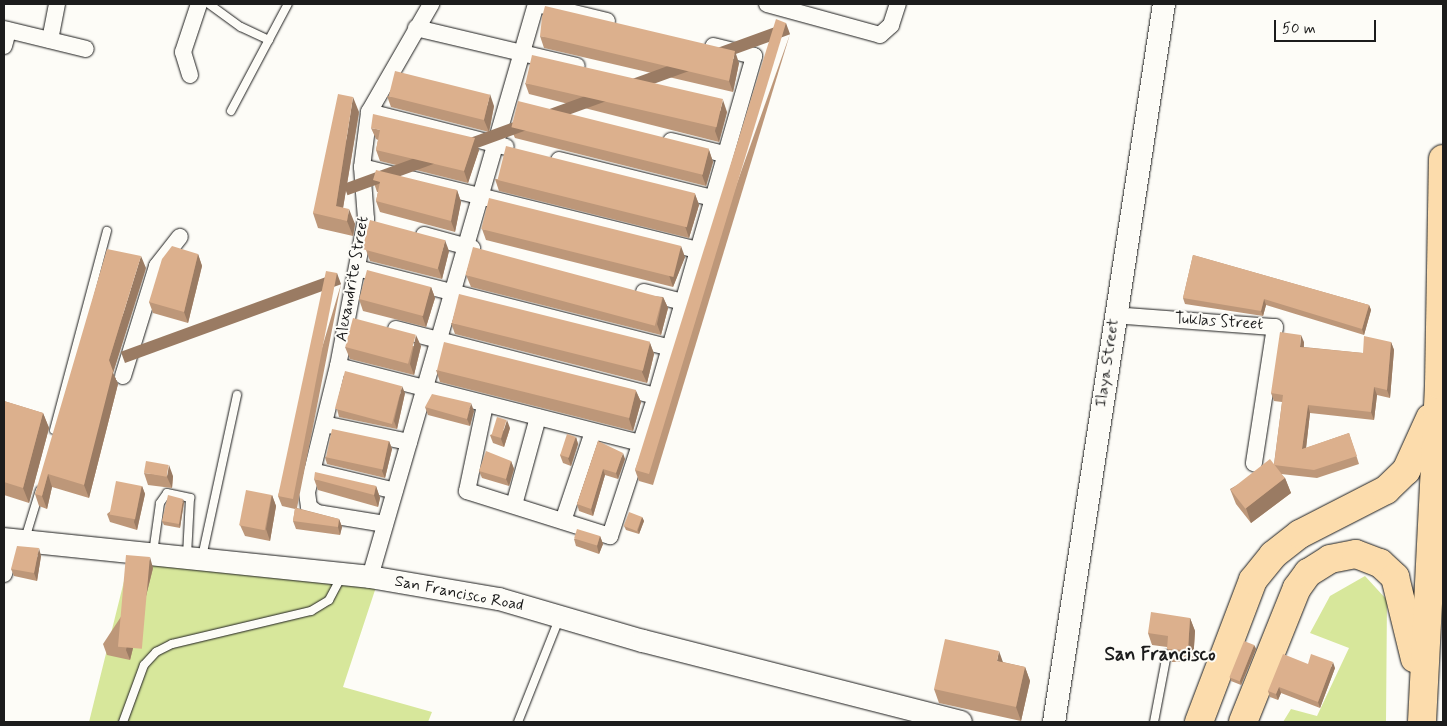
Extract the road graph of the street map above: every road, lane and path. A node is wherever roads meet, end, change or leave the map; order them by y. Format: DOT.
graph roads {
  1 [pos="57,4"];
  2 [pos="199,4"];
  3 [pos="209,4"];
  4 [pos="288,4"];
  5 [pos="431,4"];
  6 [pos="536,4"];
  7 [pos="767,4"];
  8 [pos="898,4"];
  9 [pos="1164,4"];
  10 [pos="622,24"];
  11 [pos="416,28"];
  12 [pos="5,35"];
  13 [pos="50,40"];
  14 [pos="269,40"];
  15 [pos="697,42"];
  16 [pos="86,49"];
  17 [pos="520,52"];
  18 [pos="390,69"];
  19 [pos="597,70"];
  20 [pos="409,74"];
  21 [pos="190,75"];
  22 [pos="487,94"];
  23 [pos="506,99"];
  24 [pos="720,100"];
  25 [pos="525,104"];
  26 [pos="740,104"];
  27 [pos="231,111"];
  28 [pos="369,112"];
  29 [pos="658,137"];
  30 [pos="495,144"];
  31 [pos="524,151"];
  32 [pos="724,154"];
  33 [pos="542,156"];
  34 [pos="1443,159"];
  35 [pos="362,166"];
  36 [pos="481,195"];
  37 [pos="712,198"];
  38 [pos="366,219"];
  39 [pos="384,224"];
  40 [pos="107,231"];
  41 [pos="410,231"];
  42 [pos="180,237"];
  43 [pos="463,245"];
  44 [pos="698,250"];
  45 [pos="491,252"];
  46 [pos="357,268"];
  47 [pos="628,288"];
  48 [pos="452,292"];
  49 [pos="683,302"];
  50 [pos="1114,314"];
  51 [pos="347,317"];
  52 [pos="439,340"];
  53 [pos="670,348"];
  54 [pos="338,366"];
  55 [pos="123,376"];
  56 [pos="1439,385"];
  57 [pos="425,388"];
  58 [pos="237,396"];
  59 [pos="656,396"];
  60 [pos="484,405"];
  61 [pos="538,417"];
  62 [pos="47,421"];
  63 [pos="55,424"];
  64 [pos="324,424"];
  65 [pos="593,432"];
  66 [pos="52,442"];
  67 [pos="409,442"];
  68 [pos="640,443"];
  69 [pos="1254,463"];
  70 [pos="312,470"];
  71 [pos="43,477"];
  72 [pos="395,491"];
  73 [pos="514,505"];
  74 [pos="563,521"];
  75 [pos="385,524"];
  76 [pos="14,540"];
  77 [pos="153,554"];
  78 [pos="194,558"];
  79 [pos="4,574"];
  80 [pos="343,574"];
  81 [pos="370,577"];
  82 [pos="560,617"];
  83 [pos="1167,654"];
  84 [pos="1422,709"];
  85 [pos="123,722"];
  86 [pos="518,722"];
  87 [pos="961,722"];
  88 [pos="1054,722"];
  89 [pos="1154,722"];
  90 [pos="1199,722"];
  91 [pos="1243,722"];
  1 -- 13 [label="street"];
  2 -- 21 [label="street"];
  3 -- 14 [label="lane"];
  4 -- 14 [label="lane"];
  5 -- 11 [label="street, Alexandrite Street"];
  6 -- 10 [label="street"];
  6 -- 17 [label="street"];
  7 -- 8 [label="street"];
  9 -- 50 [label="main road, Ilaya Street"];
  11 -- 17 [label="street"];
  11 -- 18 [label="street, Alexandrite Street"];
  12 -- 13 [label="street"];
  13 -- 16 [label="street"];
  14 -- 27 [label="lane"];
  15 -- 26 [label="street"];
  17 -- 19 [label="street"];
  17 -- 23 [label="street"];
  18 -- 20 [label="street"];
  18 -- 28 [label="street, Alexandrite Street"];
  22 -- 23 [label="street"];
  23 -- 25 [label="street"];
  23 -- 30 [label="street"];
  24 -- 26 [label="street"];
  26 -- 32 [label="street"];
  28 -- 30 [label="street"];
  28 -- 35 [label="street, Alexandrite Street"];
  29 -- 32 [label="street"];
  30 -- 31 [label="street"];
  30 -- 36 [label="street"];
  32 -- 37 [label="street"];
  33 -- 37 [label="street"];
  34 -- 56 [label="highway"];
  35 -- 36 [label="street"];
  35 -- 38 [label="street, Alexandrite Street"];
  36 -- 43 [label="street"];
  36 -- 44 [label="street"];
  37 -- 44 [label="street"];
  38 -- 39 [label="street"];
  38 -- 46 [label="street, Alexandrite Street"];
  40 -- 63 [label="lane"];
  41 -- 43 [label="street"];
  42 -- 55 [label="street"];
  43 -- 45 [label="street"];
  43 -- 48 [label="street"];
  44 -- 49 [label="street"];
  46 -- 48 [label="street"];
  46 -- 51 [label="street, Alexandrite Street"];
  47 -- 49 [label="street"];
  48 -- 52 [label="street"];
  48 -- 53 [label="street"];
  49 -- 53 [label="street"];
  50 -- 69 [label="street, Tuklas Street"];
  50 -- 88 [label="main road, Ilaya Street"];
  51 -- 52 [label="street"];
  51 -- 54 [label="street, Alexandrite Street"];
  52 -- 57 [label="street"];
  52 -- 59 [label="street"];
  53 -- 59 [label="street"];
  54 -- 57 [label="street"];
  54 -- 64 [label="street, Alexandrite Street"];
  56 -- 84 [label="highway"];
  56 -- 90 [label="highway"];
  57 -- 60 [label="street"];
  57 -- 67 [label="street"];
  58 -- 78 [label="lane"];
  59 -- 68 [label="street"];
  60 -- 61 [label="street"];
  60 -- 73 [label="street"];
  61 -- 65 [label="street"];
  61 -- 73 [label="street"];
  62 -- 63 [label="lane"];
  63 -- 66 [label="lane"];
  64 -- 67 [label="street"];
  64 -- 70 [label="street, Alexandrite Street"];
  65 -- 68 [label="street"];
  65 -- 74 [label="street"];
  67 -- 72 [label="street"];
  68 -- 74 [label="street"];
  70 -- 72 [label="street"];
  70 -- 75 [label="street, Alexandrite Street"];
  71 -- 76 [label="lane"];
  72 -- 75 [label="street"];
  73 -- 74 [label="street"];
  75 -- 81 [label="street"];
  76 -- 77 [label="main road, San Francisco Road"];
  76 -- 79 [label="street"];
  77 -- 78 [label="main road, San Francisco Road"];
  77 -- 78 [label="lane"];
  78 -- 80 [label="main road, San Francisco Road"];
  80 -- 81 [label="main road, San Francisco Road"];
  80 -- 85 [label="lane"];
  81 -- 82 [label="main road, San Francisco Road"];
  82 -- 86 [label="lane"];
  82 -- 87 [label="main road, San Francisco Road"];
  83 -- 89 [label="lane"];
  84 -- 91 [label="highway"];
}
